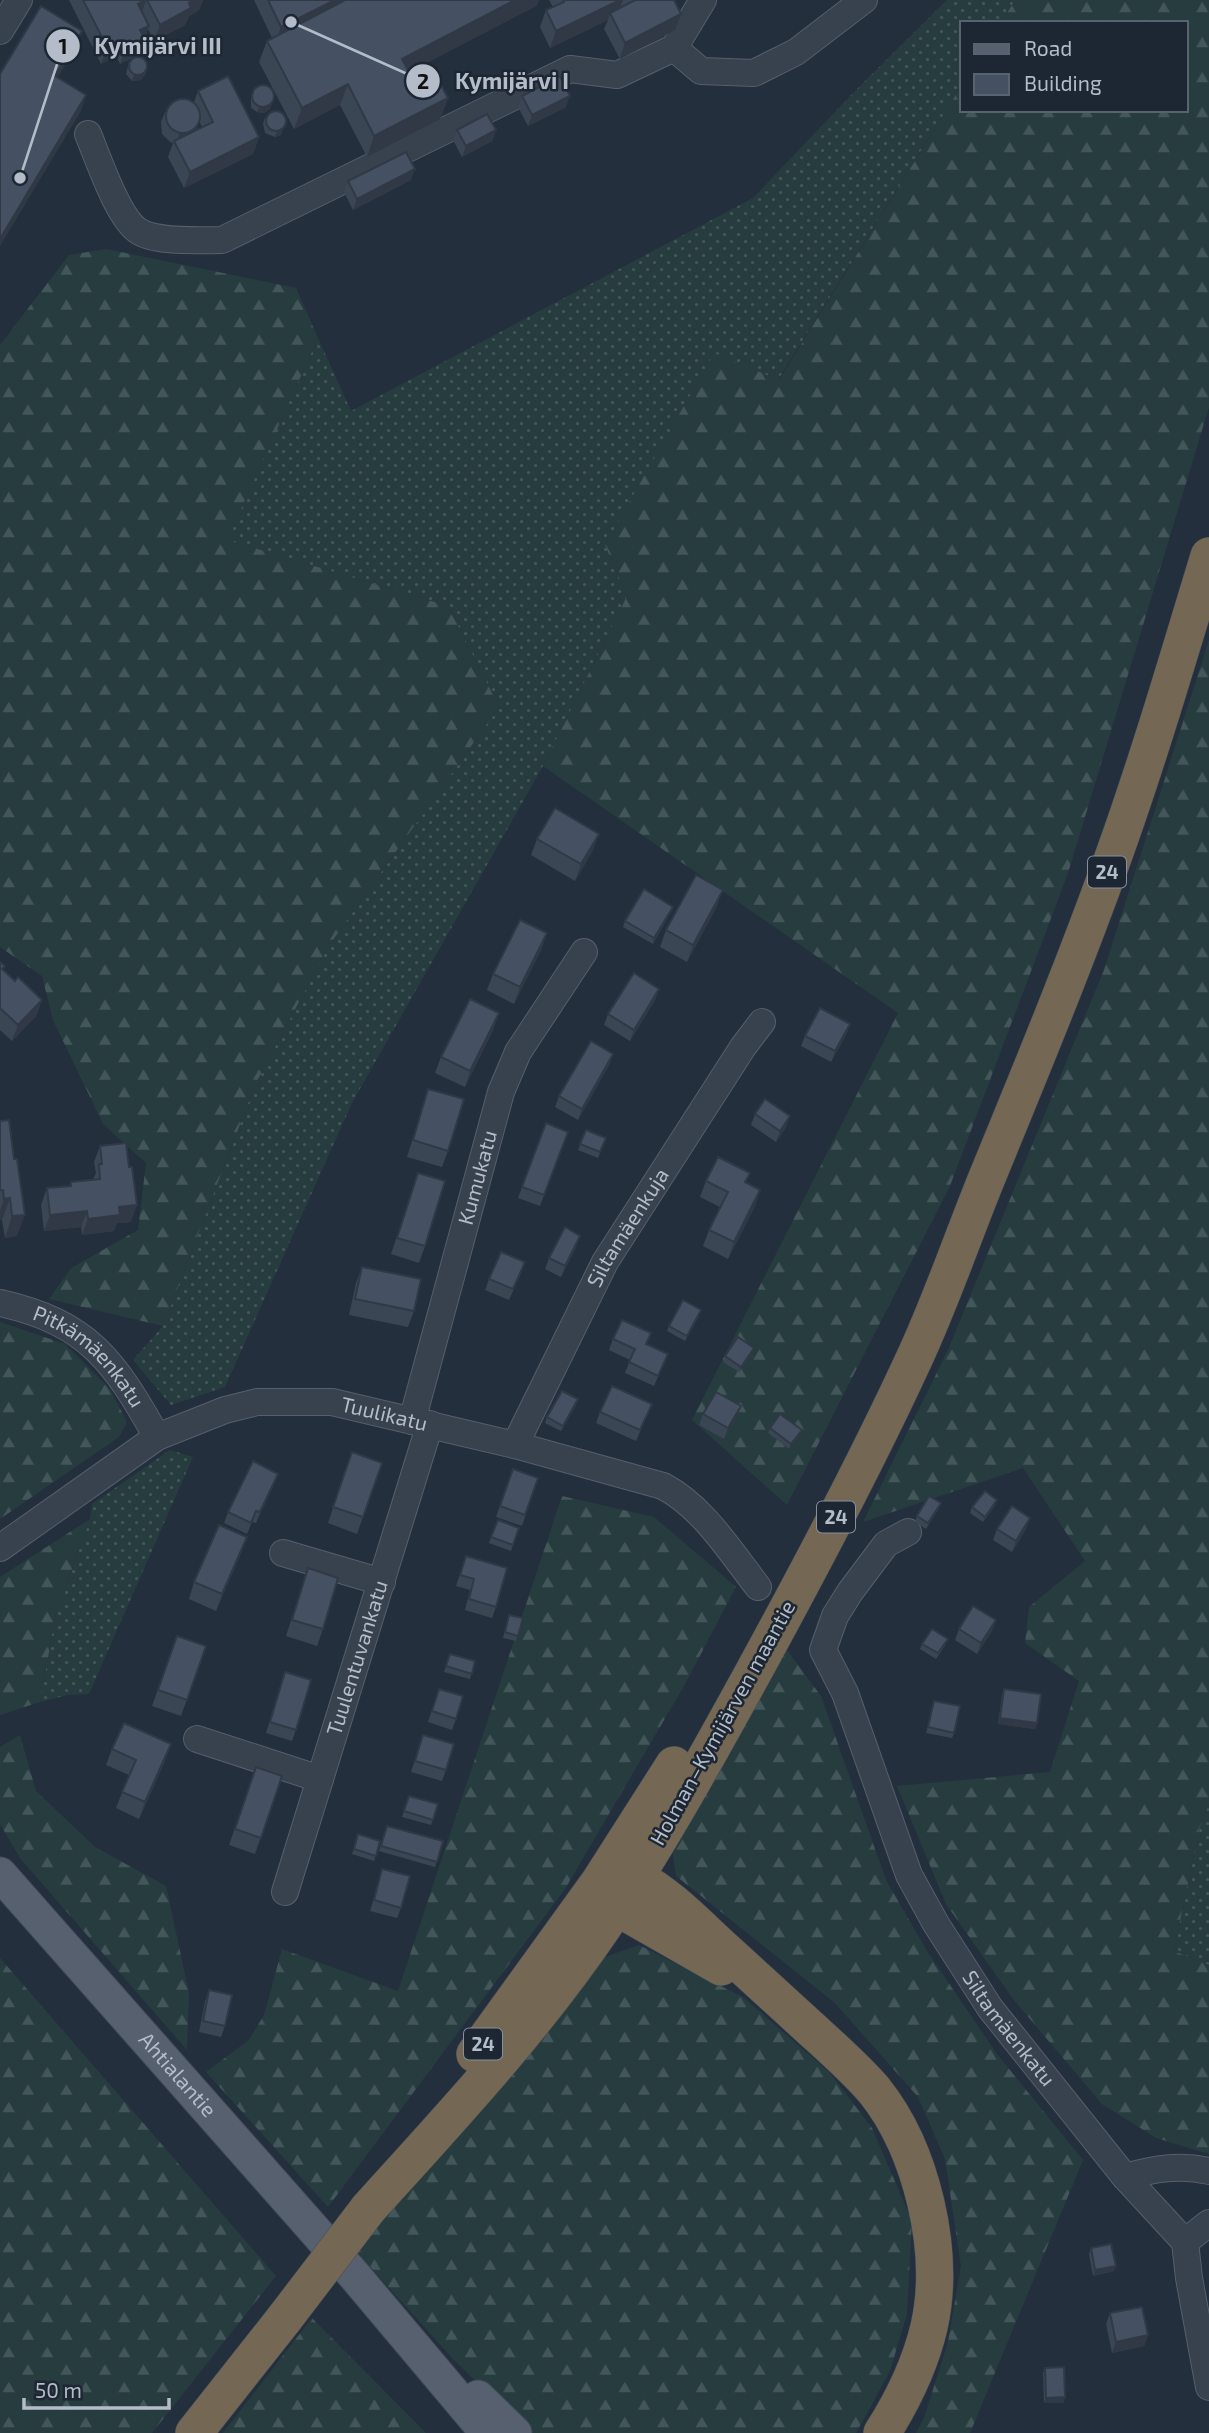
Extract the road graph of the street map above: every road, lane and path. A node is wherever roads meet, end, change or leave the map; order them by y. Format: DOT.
graph roads {
  1 [pos="19,0"];
  2 [pos="703,0"];
  3 [pos="864,0"];
  4 [pos="0,31"];
  5 [pos="674,48"];
  6 [pos="88,134"];
  7 [pos="1209,556"];
  8 [pos="584,952"];
  9 [pos="762,1022"];
  10 [pos="0,1303"];
  11 [pos="421,1422"];
  12 [pos="157,1437"];
  13 [pos="515,1445"];
  14 [pos="908,1532"];
  15 [pos="0,1548"];
  16 [pos="283,1553"];
  17 [pos="382,1582"];
  18 [pos="758,1587"];
  19 [pos="197,1739"];
  20 [pos="320,1779"];
  21 [pos="0,1874"];
  22 [pos="617,1888"];
  23 [pos="285,1892"];
  24 [pos="1209,2171"];
  25 [pos="1125,2177"];
  26 [pos="1209,2223"];
  27 [pos="1185,2242"];
  28 [pos="354,2275"];
  29 [pos="1209,2387"];
  30 [pos="194,2433"];
  31 [pos="487,2433"];
  32 [pos="515,2433"];
  33 [pos="882,2433"];
  1 -- 4 [label="street"];
  2 -- 5 [label="street"];
  3 -- 5 [label="street"];
  5 -- 6 [label="street"];
  7 -- 22 [label="highway, Holman–Kymijärven maantie / 24"];
  8 -- 11 [label="street, Kumukatu"];
  9 -- 13 [label="street, Siltamäenkuja"];
  10 -- 12 [label="street, Pitkämäenkatu"];
  11 -- 12 [label="street, Tuulikatu"];
  11 -- 13 [label="street, Tuulikatu"];
  11 -- 17 [label="street, Tuulentuvankatu"];
  12 -- 15 [label="street, Tuulikatu"];
  13 -- 18 [label="street, Tuulikatu"];
  14 -- 25 [label="street, Siltamäenkatu"];
  16 -- 17 [label="street"];
  17 -- 20 [label="street, Tuulentuvankatu"];
  19 -- 20 [label="street"];
  20 -- 23 [label="street, Tuulentuvankatu"];
  21 -- 28 [label="main road, Ahtialantie"];
  22 -- 30 [label="highway, Holman–Kymijärven maantie / 24, bridge"];
  22 -- 33 [label="highway"];
  24 -- 25 [label="street"];
  25 -- 27 [label="street, Siltamäenkatu"];
  26 -- 27 [label="street"];
  27 -- 29 [label="street"];
  28 -- 31 [label="main road, Ahtialantie"];
  28 -- 32 [label="main road, Ahtialantie"];
}
